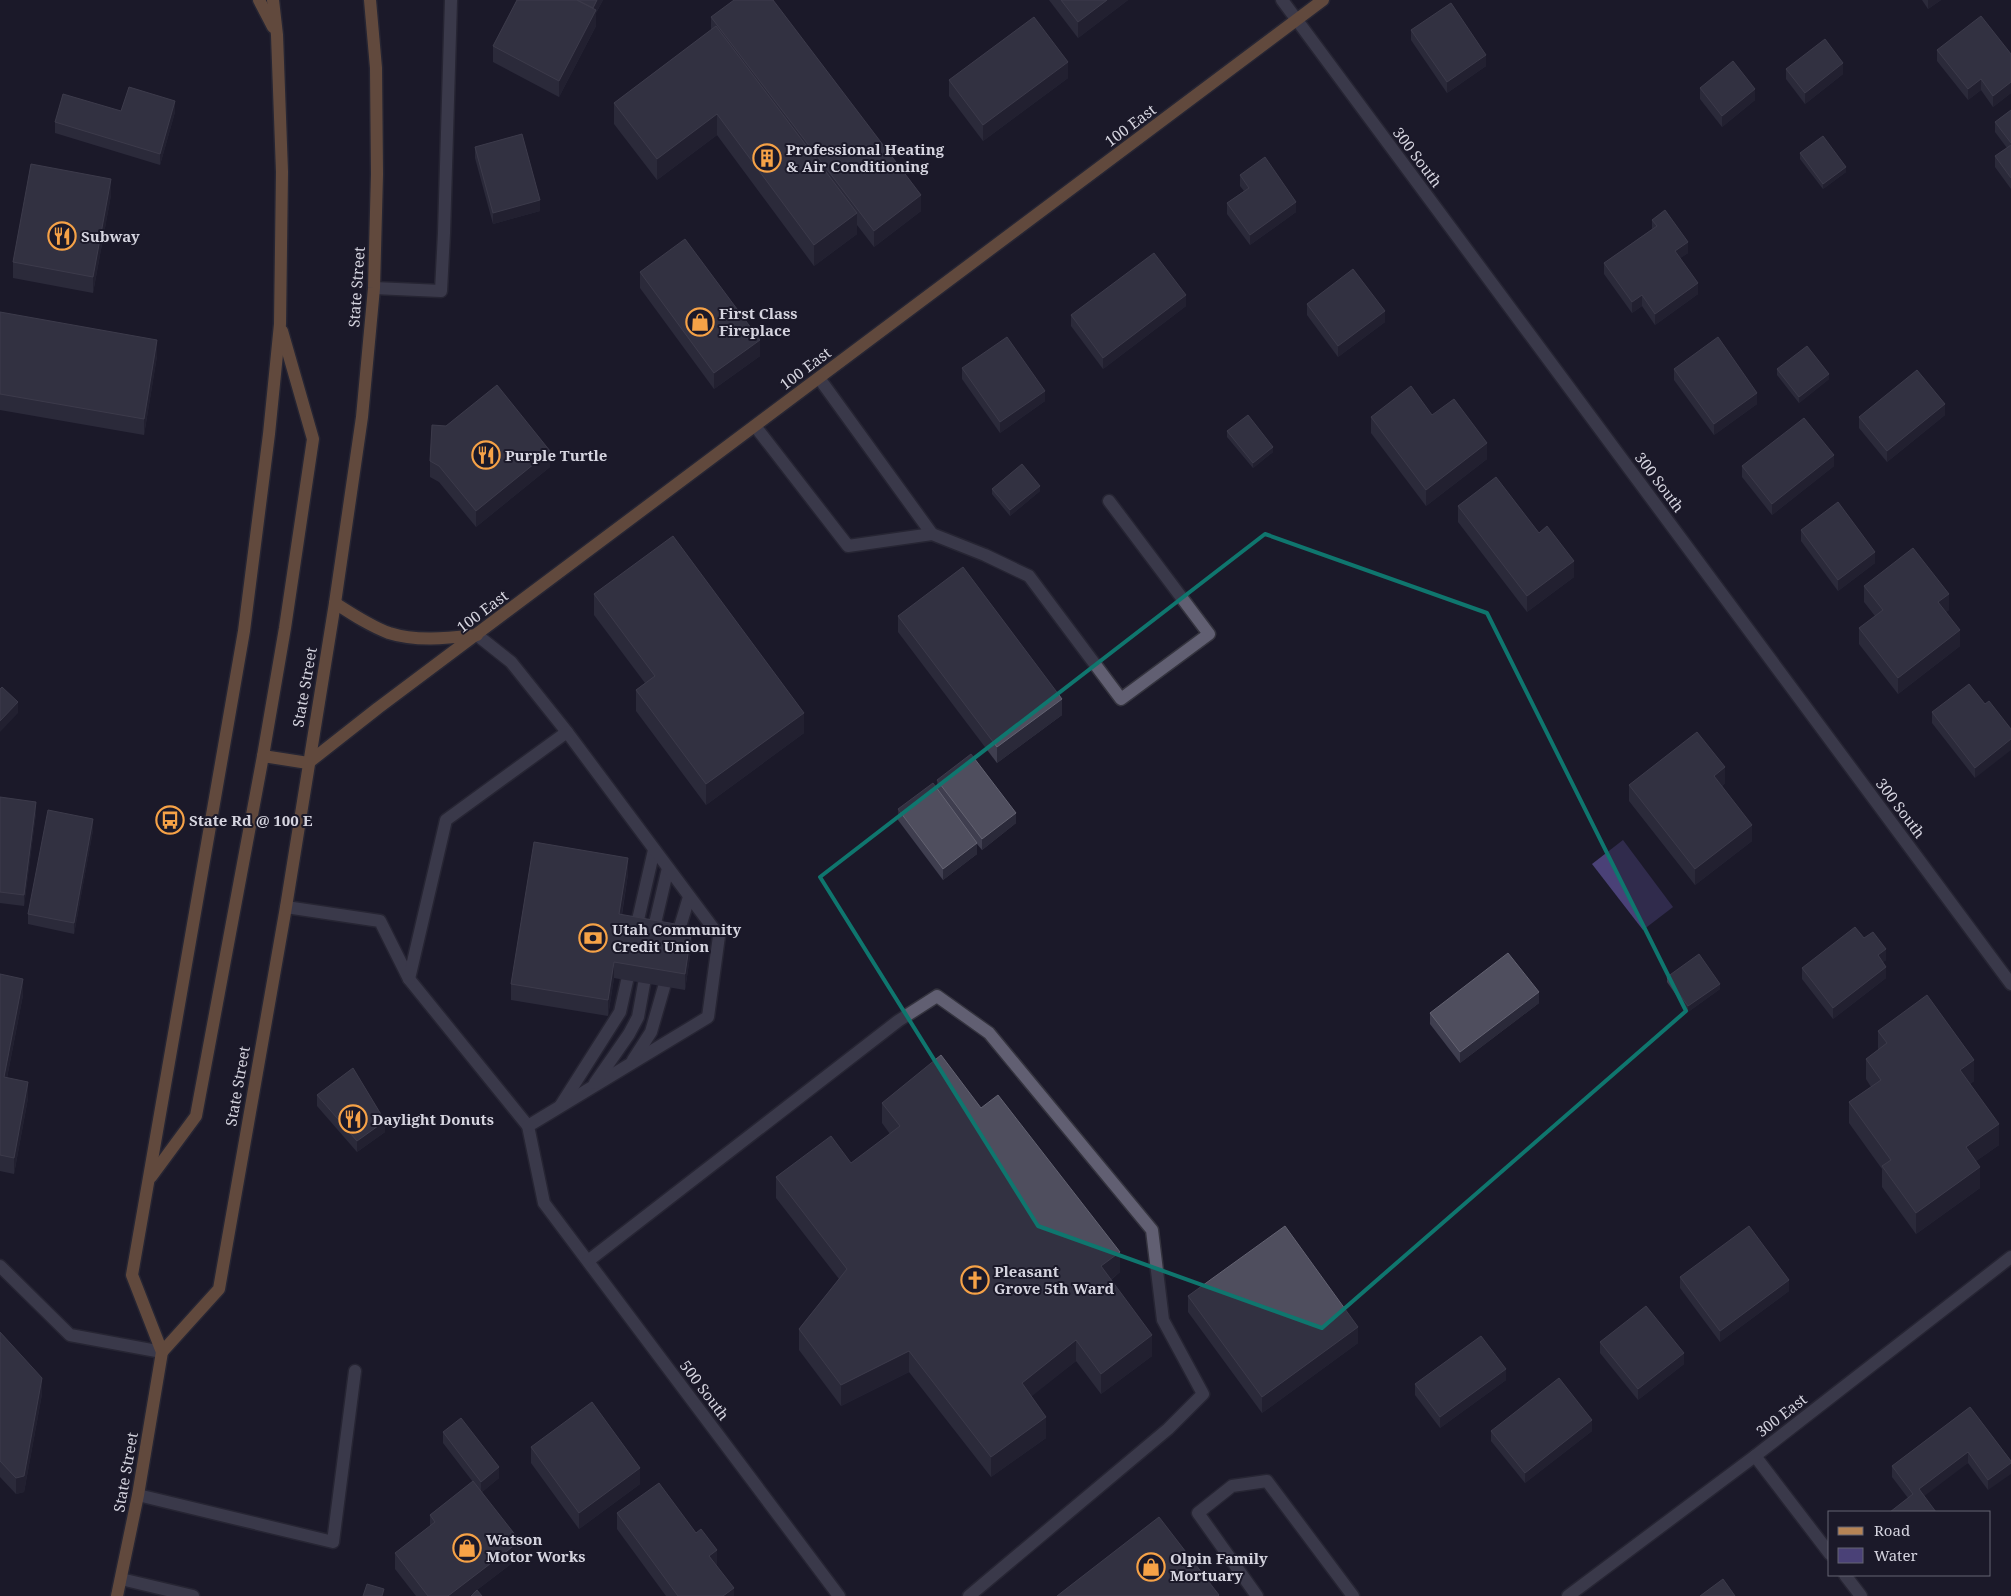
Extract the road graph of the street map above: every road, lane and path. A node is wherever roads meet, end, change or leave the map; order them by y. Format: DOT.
graph roads {
  1 [pos="259,0"];
  2 [pos="273,0"];
  3 [pos="370,0"];
  4 [pos="451,0"];
  5 [pos="1282,0"];
  6 [pos="1323,0"];
  7 [pos="1296,20"];
  8 [pos="276,35"];
  9 [pos="374,288"];
  10 [pos="280,324"];
  11 [pos="819,378"];
  12 [pos="755,426"];
  13 [pos="1109,501"];
  14 [pos="932,534"];
  15 [pos="335,603"];
  16 [pos="477,635"];
  17 [pos="567,732"];
  18 [pos="263,756"];
  19 [pos="308,763"];
  20 [pos="654,850"];
  21 [pos="668,868"];
  22 [pos="689,897"];
  23 [pos="286,907"];
  24 [pos="635,933"];
  25 [pos="652,936"];
  26 [pos="676,940"];
  27 [pos="410,980"];
  28 [pos="626,981"];
  29 [pos="644,984"];
  30 [pos="2011,984"];
  31 [pos="664,987"];
  32 [pos="631,1064"];
  33 [pos="591,1088"];
  34 [pos="560,1107"];
  35 [pos="528,1126"];
  36 [pos="149,1179"];
  37 [pos="2011,1256"];
  38 [pos="588,1261"];
  39 [pos="0,1266"];
  40 [pos="162,1352"];
  41 [pos="355,1372"];
  42 [pos="1755,1456"];
  43 [pos="138,1495"];
  44 [pos="1828,1551"];
  45 [pos="1846,1576"];
  46 [pos="120,1579"];
  47 [pos="117,1596"];
  48 [pos="192,1596"];
  49 [pos="839,1596"];
  50 [pos="969,1596"];
  51 [pos="1258,1596"];
  52 [pos="1353,1596"];
  53 [pos="1568,1596"];
  54 [pos="1861,1596"];
  1 -- 8 [label="main road"];
  2 -- 8 [label="main road"];
  3 -- 9 [label="main road, State Street"];
  4 -- 9 [label="street"];
  5 -- 7 [label="street, 300 South"];
  6 -- 7 [label="main road, 100 East"];
  7 -- 11 [label="main road, 100 East"];
  7 -- 30 [label="street, 300 South"];
  8 -- 10 [label="main road"];
  9 -- 15 [label="main road, State Street"];
  10 -- 18 [label="main road"];
  10 -- 36 [label="main road"];
  11 -- 12 [label="main road, 100 East"];
  11 -- 14 [label="street"];
  12 -- 14 [label="street"];
  12 -- 16 [label="main road, 100 East"];
  13 -- 14 [label="street"];
  15 -- 16 [label="main road"];
  15 -- 19 [label="main road, State Street"];
  16 -- 17 [label="street"];
  16 -- 19 [label="main road, 100 East"];
  17 -- 20 [label="street"];
  17 -- 27 [label="street"];
  18 -- 19 [label="main road"];
  18 -- 36 [label="main road"];
  19 -- 23 [label="main road, State Street"];
  20 -- 21 [label="street"];
  20 -- 24 [label="street"];
  21 -- 22 [label="street"];
  21 -- 25 [label="street"];
  22 -- 26 [label="street"];
  22 -- 32 [label="street"];
  23 -- 27 [label="street"];
  23 -- 40 [label="main road, State Street"];
  27 -- 35 [label="street"];
  28 -- 34 [label="street"];
  29 -- 33 [label="street"];
  31 -- 32 [label="street"];
  32 -- 33 [label="street"];
  33 -- 34 [label="street"];
  34 -- 35 [label="street"];
  35 -- 38 [label="street, 500 South"];
  36 -- 40 [label="main road"];
  37 -- 42 [label="street, 300 East"];
  38 -- 49 [label="street, 500 South"];
  38 -- 50 [label="street"];
  39 -- 40 [label="street"];
  40 -- 43 [label="main road, State Street"];
  41 -- 43 [label="street"];
  42 -- 44 [label="street"];
  42 -- 53 [label="street, 300 East"];
  43 -- 46 [label="main road, State Street"];
  45 -- 54 [label="street"];
  46 -- 47 [label="main road, State Street"];
  46 -- 48 [label="street"];
  51 -- 52 [label="street"];
}
